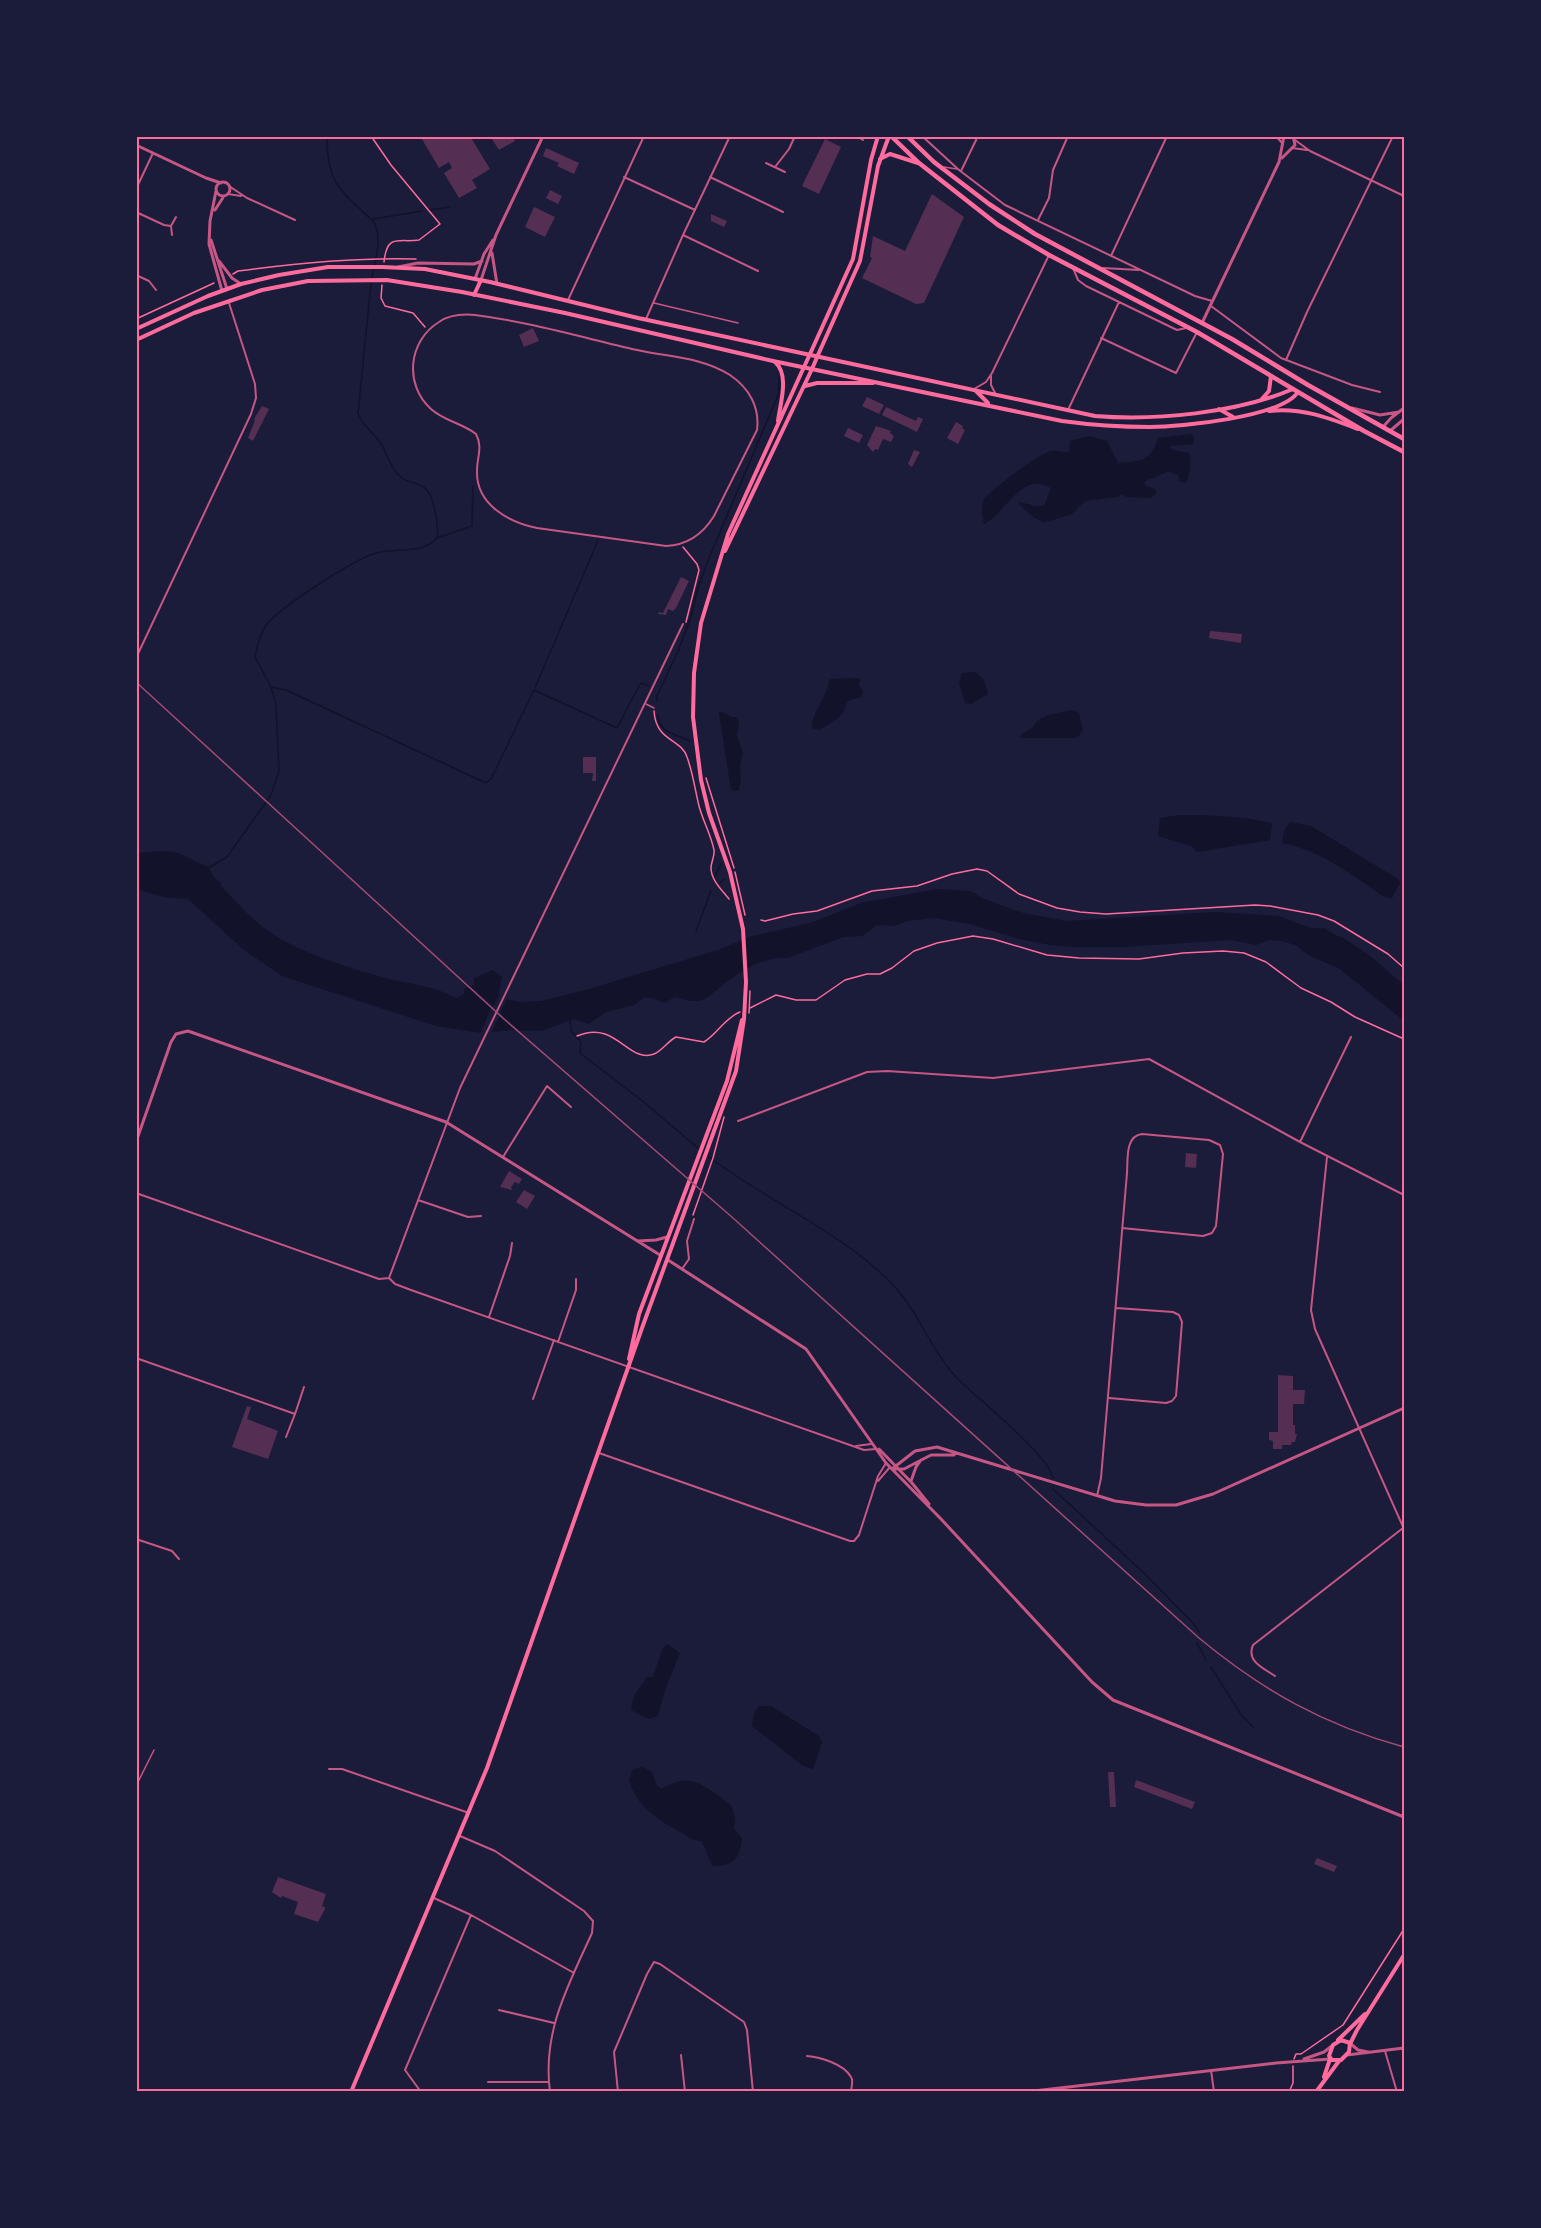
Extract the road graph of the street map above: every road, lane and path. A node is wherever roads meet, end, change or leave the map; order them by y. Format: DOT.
graph roads {
  1 [pos="371,136"];
  2 [pos="543,136"];
  3 [pos="644,136"];
  4 [pos="730,136"];
  5 [pos="795,136"];
  6 [pos="856,136"];
  7 [pos="878,136"];
  8 [pos="890,136"];
  9 [pos="907,136"];
  10 [pos="922,136"];
  11 [pos="978,136"];
  12 [pos="1068,136"];
  13 [pos="1167,136"];
  14 [pos="1276,136"];
  15 [pos="1284,136"];
  16 [pos="1393,136"];
  17 [pos="1294,138"];
  18 [pos="863,140"];
  19 [pos="1282,144"];
  20 [pos="136,145"];
  21 [pos="1291,148"];
  22 [pos="1310,151"];
  23 [pos="153,153"];
  24 [pos="880,159"];
  25 [pos="1279,162"];
  26 [pos="766,163"];
  27 [pos="919,163"];
  28 [pos="940,166"];
  29 [pos="775,167"];
  30 [pos="960,170"];
  31 [pos="785,172"];
  32 [pos="624,177"];
  33 [pos="710,177"];
  34 [pos="206,178"];
  35 [pos="1372,180"];
  36 [pos="221,183"];
  37 [pos="229,186"];
  38 [pos="136,189"];
  39 [pos="216,190"];
  40 [pos="226,195"];
  41 [pos="1404,196"];
  42 [pos="247,198"];
  43 [pos="864,205"];
  44 [pos="871,206"];
  45 [pos="695,210"];
  46 [pos="136,212"];
  47 [pos="783,212"];
  48 [pos="176,217"];
  49 [pos="211,217"];
  50 [pos="295,220"];
  51 [pos="1038,220"];
  52 [pos="171,226"];
  53 [pos="209,233"];
  54 [pos="172,235"];
  55 [pos="496,235"];
  56 [pos="683,235"];
  57 [pos="1054,245"];
  58 [pos="215,254"];
  59 [pos="491,255"];
  60 [pos="1049,255"];
  61 [pos="1111,256"];
  62 [pos="389,260"];
  63 [pos="482,261"];
  64 [pos="386,266"];
  65 [pos="396,267"];
  66 [pos="1072,267"];
  67 [pos="1097,267"];
  68 [pos="758,271"];
  69 [pos="1143,271"];
  70 [pos="233,274"];
  71 [pos="136,275"];
  72 [pos="383,276"];
  73 [pos="478,279"];
  74 [pos="214,283"];
  75 [pos="242,284"];
  76 [pos="497,284"];
  77 [pos="156,290"];
  78 [pos="225,290"];
  79 [pos="474,295"];
  80 [pos="228,300"];
  81 [pos="568,300"];
  82 [pos="1119,302"];
  83 [pos="652,303"];
  84 [pos="1212,304"];
  85 [pos="136,319"];
  86 [pos="646,319"];
  87 [pos="738,323"];
  88 [pos="1202,323"];
  89 [pos="1188,327"];
  90 [pos="136,329"];
  91 [pos="429,331"];
  92 [pos="1197,332"];
  93 [pos="1101,338"];
  94 [pos="136,340"];
  95 [pos="810,354"];
  96 [pos="818,356"];
  97 [pos="1286,360"];
  98 [pos="773,361"];
  99 [pos="804,367"];
  100 [pos="812,369"];
  101 [pos="992,373"];
  102 [pos="1271,376"];
  103 [pos="880,383"];
  104 [pos="1304,383"];
  105 [pos="805,386"];
  106 [pos="973,390"];
  107 [pos="1296,390"];
  108 [pos="1380,392"];
  109 [pos="998,396"];
  110 [pos="1260,401"];
  111 [pos="988,404"];
  112 [pos="1345,405"];
  113 [pos="1218,408"];
  114 [pos="1404,408"];
  115 [pos="1067,411"];
  116 [pos="1399,412"];
  117 [pos="1256,413"];
  118 [pos="1234,417"];
  119 [pos="1404,419"];
  120 [pos="778,424"];
  121 [pos="1383,427"];
  122 [pos="1364,431"];
  123 [pos="1390,431"];
  124 [pos="1378,438"];
  125 [pos="1404,439"];
  126 [pos="1404,452"];
  127 [pos="681,544"];
  128 [pos="720,559"];
  129 [pos="683,624"];
  130 [pos="136,658"];
  131 [pos="646,704"];
  132 [pos="654,708"];
  133 [pos="704,770"];
  134 [pos="729,899"];
  135 [pos="745,918"];
  136 [pos="761,920"];
  137 [pos="1404,969"];
  138 [pos="751,986"];
  139 [pos="745,999"];
  140 [pos="749,1017"];
  141 [pos="577,1036"];
  142 [pos="1351,1037"];
  143 [pos="1404,1039"];
  144 [pos="571,1107"];
  145 [pos="726,1111"];
  146 [pos="738,1121"];
  147 [pos="446,1122"];
  148 [pos="136,1142"];
  149 [pos="1300,1142"];
  150 [pos="1327,1156"];
  151 [pos="502,1157"];
  152 [pos="136,1193"];
  153 [pos="1404,1195"];
  154 [pos="418,1200"];
  155 [pos="481,1216"];
  156 [pos="693,1219"];
  157 [pos="1122,1228"];
  158 [pos="667,1237"];
  159 [pos="636,1241"];
  160 [pos="512,1243"];
  161 [pos="660,1256"];
  162 [pos="668,1260"];
  163 [pos="682,1269"];
  164 [pos="389,1278"];
  165 [pos="576,1279"];
  166 [pos="1116,1308"];
  167 [pos="489,1317"];
  168 [pos="554,1340"];
  169 [pos="558,1342"];
  170 [pos="136,1358"];
  171 [pos="629,1367"];
  172 [pos="304,1387"];
  173 [pos="1108,1398"];
  174 [pos="533,1399"];
  175 [pos="1404,1408"];
  176 [pos="295,1414"];
  177 [pos="1358,1429"];
  178 [pos="286,1437"];
  179 [pos="853,1446"];
  180 [pos="876,1446"];
  181 [pos="599,1453"];
  182 [pos="959,1455"];
  183 [pos="928,1456"];
  184 [pos="891,1462"];
  185 [pos="886,1463"];
  186 [pos="893,1468"];
  187 [pos="900,1470"];
  188 [pos="878,1480"];
  189 [pos="911,1482"];
  190 [pos="918,1494"];
  191 [pos="1097,1496"];
  192 [pos="1404,1529"];
  193 [pos="136,1539"];
  194 [pos="179,1559"];
  195 [pos="1275,1676"];
  196 [pos="154,1750"];
  197 [pos="329,1768"];
  198 [pos="136,1786"];
  199 [pos="469,1813"];
  200 [pos="1404,1817"];
  201 [pos="459,1836"];
  202 [pos="434,1898"];
  203 [pos="471,1915"];
  204 [pos="1404,1929"];
  205 [pos="1404,1955"];
  206 [pos="574,1973"];
  207 [pos="1371,2007"];
  208 [pos="499,2010"];
  209 [pos="554,2023"];
  210 [pos="1334,2044"];
  211 [pos="1350,2044"];
  212 [pos="1404,2048"];
  213 [pos="1385,2051"];
  214 [pos="1374,2052"];
  215 [pos="681,2055"];
  216 [pos="1347,2055"];
  217 [pos="807,2056"];
  218 [pos="1330,2059"];
  219 [pos="1341,2060"];
  220 [pos="1294,2061"];
  221 [pos="1300,2061"];
  222 [pos="1211,2070"];
  223 [pos="488,2082"];
  224 [pos="549,2082"];
  225 [pos="1322,2083"];
  226 [pos="351,2091"];
  227 [pos="421,2091"];
  228 [pos="550,2091"];
  229 [pos="618,2091"];
  230 [pos="686,2091"];
  231 [pos="753,2091"];
  232 [pos="851,2091"];
  233 [pos="1025,2091"];
  234 [pos="1214,2091"];
  235 [pos="1289,2091"];
  236 [pos="1316,2091"];
  237 [pos="1397,2091"];
  1 -- 64 [label="path"];
  2 -- 55 [label="street"];
  3 -- 32 [label="street"];
  4 -- 33 [label="street"];
  5 -- 29 [label="street"];
  6 -- 18 [label="street"];
  7 -- 43 [label="main road"];
  8 -- 24 [label="main road"];
  8 -- 27 [label="highway"];
  9 -- 28 [label="highway"];
  10 -- 30 [label="street"];
  11 -- 30 [label="street"];
  12 -- 51 [label="street"];
  13 -- 61 [label="street"];
  14 -- 19 [label="street"];
  15 -- 19 [label="street"];
  16 -- 35 [label="street"];
  17 -- 21 [label="street"];
  17 -- 22 [label="street"];
  19 -- 21 [label="street"];
  19 -- 25 [label="street"];
  20 -- 23 [label="street"];
  21 -- 22 [label="street"];
  21 -- 25 [label="street"];
  22 -- 35 [label="street"];
  23 -- 34 [label="street"];
  23 -- 38 [label="street"];
  24 -- 27 [label="main road"];
  24 -- 44 [label="main road"];
  25 -- 84 [label="street"];
  26 -- 29 [label="street"];
  27 -- 60 [label="highway"];
  28 -- 30 [label="lane"];
  28 -- 57 [label="highway"];
  29 -- 31 [label="street"];
  30 -- 51 [label="street"];
  32 -- 45 [label="street"];
  32 -- 81 [label="street"];
  33 -- 45 [label="street"];
  33 -- 47 [label="street"];
  34 -- 36 [label="street"];
  34 -- 39 [label="street"];
  35 -- 41 [label="street"];
  35 -- 97 [label="street"];
  36 -- 37 [label="street"];
  36 -- 39 [label="street"];
  37 -- 40 [label="street"];
  37 -- 42 [label="street"];
  39 -- 40 [label="street"];
  39 -- 49 [label="street"];
  40 -- 42 [label="street"];
  40 -- 49 [label="street"];
  42 -- 50 [label="street"];
  43 -- 44 [label="main road"];
  43 -- 95 [label="main road"];
  44 -- 96 [label="main road"];
  45 -- 56 [label="street"];
  46 -- 52 [label="street"];
  48 -- 52 [label="street"];
  49 -- 53 [label="street"];
  51 -- 61 [label="street"];
  52 -- 54 [label="street"];
  53 -- 58 [label="street"];
  53 -- 78 [label="street"];
  55 -- 59 [label="street"];
  55 -- 63 [label="street"];
  56 -- 68 [label="street"];
  56 -- 83 [label="street"];
  57 -- 60 [label="highway"];
  57 -- 67 [label="highway"];
  58 -- 75 [label="street"];
  58 -- 78 [label="street"];
  59 -- 73 [label="street"];
  59 -- 76 [label="street"];
  60 -- 66 [label="highway"];
  60 -- 101 [label="street"];
  61 -- 69 [label="street"];
  62 -- 70 [label="path"];
  63 -- 65 [label="street"];
  63 -- 73 [label="street"];
  64 -- 65 [label="main road"];
  64 -- 75 [label="main road"];
  65 -- 73 [label="main road"];
  66 -- 82 [label="street"];
  66 -- 89 [label="highway"];
  67 -- 69 [label="street"];
  67 -- 88 [label="highway"];
  69 -- 84 [label="street"];
  71 -- 77 [label="street"];
  72 -- 91 [label="path"];
  73 -- 76 [label="main road"];
  73 -- 79 [label="main road"];
  74 -- 85 [label="path"];
  75 -- 78 [label="main road"];
  76 -- 81 [label="main road"];
  78 -- 80 [label="main road"];
  78 -- 90 [label="main road"];
  79 -- 80 [label="main road"];
  79 -- 98 [label="main road"];
  80 -- 94 [label="main road"];
  80 -- 130 [label="street"];
  81 -- 86 [label="main road"];
  82 -- 89 [label="street"];
  82 -- 93 [label="street"];
  83 -- 86 [label="street"];
  83 -- 87 [label="lane"];
  84 -- 88 [label="street"];
  84 -- 97 [label="street"];
  86 -- 95 [label="main road"];
  88 -- 92 [label="highway"];
  88 -- 104 [label="highway"];
  89 -- 92 [label="highway"];
  91 -- 127 [label="street"];
  91 -- 127 [label="street"];
  92 -- 93 [label="street"];
  92 -- 102 [label="highway"];
  93 -- 115 [label="street"];
  95 -- 96 [label="main road"];
  95 -- 99 [label="main road"];
  96 -- 100 [label="main road"];
  96 -- 106 [label="main road"];
  97 -- 108 [label="street"];
  98 -- 99 [label="main road"];
  98 -- 120 [label="main road"];
  99 -- 100 [label="main road"];
  99 -- 120 [label="main road"];
  100 -- 103 [label="main road"];
  100 -- 105 [label="main road"];
  101 -- 106 [label="street"];
  101 -- 109 [label="street"];
  102 -- 107 [label="highway"];
  102 -- 110 [label="main road"];
  103 -- 105 [label="main road"];
  103 -- 111 [label="main road"];
  104 -- 107 [label="highway"];
  104 -- 112 [label="highway"];
  105 -- 128 [label="main road"];
  106 -- 109 [label="main road"];
  106 -- 111 [label="main road"];
  107 -- 110 [label="main road"];
  107 -- 117 [label="main road"];
  107 -- 122 [label="highway"];
  109 -- 115 [label="main road"];
  110 -- 113 [label="main road"];
  111 -- 118 [label="main road"];
  112 -- 116 [label="street"];
  112 -- 121 [label="highway"];
  113 -- 115 [label="main road"];
  113 -- 118 [label="main road"];
  114 -- 116 [label="street"];
  116 -- 121 [label="street"];
  117 -- 118 [label="main road"];
  117 -- 122 [label="main road"];
  119 -- 123 [label="street"];
  120 -- 128 [label="main road"];
  121 -- 123 [label="highway"];
  121 -- 124 [label="highway"];
  122 -- 124 [label="highway"];
  123 -- 124 [label="highway"];
  123 -- 125 [label="highway"];
  124 -- 126 [label="highway"];
  127 -- 129 [label="path"];
  128 -- 139 [label="main road"];
  129 -- 131 [label="street"];
  131 -- 132 [label="lane"];
  131 -- 147 [label="street"];
  132 -- 134 [label="path"];
  133 -- 135 [label="path"];
  136 -- 137 [label="path"];
  138 -- 140 [label="path"];
  139 -- 158 [label="main road"];
  139 -- 162 [label="main road"];
  141 -- 143 [label="path"];
  142 -- 149 [label="street"];
  144 -- 151 [label="street"];
  145 -- 156 [label="path"];
  146 -- 149 [label="street"];
  147 -- 148 [label="street"];
  147 -- 151 [label="street"];
  147 -- 154 [label="street"];
  149 -- 150 [label="street"];
  150 -- 153 [label="street"];
  150 -- 177 [label="street"];
  151 -- 159 [label="street"];
  152 -- 164 [label="street"];
  154 -- 155 [label="street"];
  154 -- 164 [label="street"];
  156 -- 163 [label="street"];
  157 -- 157 [label="street"];
  157 -- 166 [label="street"];
  158 -- 159 [label="street"];
  158 -- 161 [label="main road"];
  159 -- 161 [label="street"];
  160 -- 167 [label="street"];
  161 -- 162 [label="main road"];
  161 -- 171 [label="main road"];
  162 -- 163 [label="street"];
  162 -- 171 [label="main road"];
  163 -- 180 [label="street"];
  164 -- 167 [label="street"];
  165 -- 169 [label="street"];
  166 -- 173 [label="street"];
  166 -- 173 [label="street"];
  167 -- 168 [label="street"];
  168 -- 169 [label="street"];
  168 -- 174 [label="street"];
  169 -- 171 [label="street"];
  170 -- 176 [label="street"];
  171 -- 179 [label="street"];
  171 -- 181 [label="main road"];
  172 -- 176 [label="street"];
  173 -- 191 [label="street"];
  175 -- 177 [label="street"];
  176 -- 178 [label="street"];
  177 -- 191 [label="street"];
  177 -- 192 [label="street"];
  179 -- 180 [label="street"];
  179 -- 180 [label="street"];
  180 -- 184 [label="street"];
  180 -- 185 [label="street"];
  181 -- 188 [label="street"];
  181 -- 199 [label="main road"];
  182 -- 183 [label="street"];
  182 -- 186 [label="street"];
  182 -- 191 [label="street"];
  183 -- 187 [label="street"];
  183 -- 189 [label="street"];
  184 -- 185 [label="street"];
  184 -- 186 [label="street"];
  185 -- 186 [label="street"];
  185 -- 188 [label="street"];
  186 -- 187 [label="street"];
  186 -- 188 [label="street"];
  186 -- 190 [label="street"];
  187 -- 189 [label="street"];
  189 -- 190 [label="street"];
  190 -- 200 [label="street"];
  192 -- 195 [label="street"];
  193 -- 194 [label="street"];
  196 -- 198 [label="lane"];
  197 -- 199 [label="street"];
  199 -- 201 [label="main road"];
  201 -- 202 [label="main road"];
  201 -- 206 [label="street"];
  202 -- 203 [label="street"];
  202 -- 226 [label="main road"];
  203 -- 206 [label="street"];
  203 -- 227 [label="street"];
  204 -- 220 [label="path"];
  205 -- 207 [label="main road"];
  206 -- 209 [label="street"];
  207 -- 210 [label="main road"];
  207 -- 211 [label="main road"];
  208 -- 209 [label="street"];
  209 -- 224 [label="street"];
  210 -- 211 [label="main road"];
  210 -- 218 [label="main road"];
  210 -- 221 [label="street"];
  211 -- 214 [label="street"];
  211 -- 216 [label="main road"];
  212 -- 213 [label="street"];
  213 -- 214 [label="street"];
  213 -- 237 [label="street"];
  214 -- 216 [label="street"];
  215 -- 230 [label="street"];
  216 -- 219 [label="main road"];
  217 -- 232 [label="street"];
  218 -- 219 [label="main road"];
  218 -- 221 [label="street"];
  218 -- 225 [label="main road"];
  219 -- 225 [label="main road"];
  220 -- 221 [label="street"];
  220 -- 222 [label="street"];
  220 -- 235 [label="path"];
  222 -- 233 [label="street"];
  222 -- 234 [label="street"];
  223 -- 224 [label="street"];
  224 -- 228 [label="street"];
  225 -- 236 [label="main road"];
  229 -- 231 [label="street"];
}
